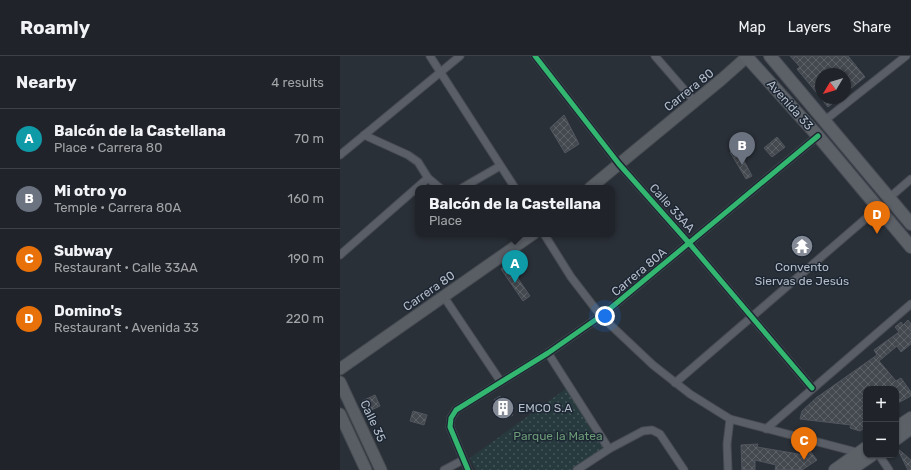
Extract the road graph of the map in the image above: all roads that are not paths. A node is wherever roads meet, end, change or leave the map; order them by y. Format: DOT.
graph roads {
  1 [pos="430,56"];
  2 [pos="460,56"];
  3 [pos="535,56"];
  4 [pos="655,56"];
  5 [pos="747,56"];
  6 [pos="770,56"];
  7 [pos="906,56"];
  8 [pos="441,72"];
  9 [pos="695,102"];
  10 [pos="824,121"];
  11 [pos="364,135"];
  12 [pos="818,136"];
  13 [pos="340,155"];
  14 [pos="619,164"];
  15 [pos="500,166"];
  16 [pos="428,178"];
  17 [pos="911,179"];
  18 [pos="420,185"];
  19 [pos="436,185"];
  20 [pos="467,185"];
  21 [pos="513,185"];
  22 [pos="594,185"];
  23 [pos="415,189"];
  24 [pos="889,198"];
  25 [pos="878,208"];
  26 [pos="911,224"];
  27 [pos="529,237"];
  28 [pos="546,237"];
  29 [pos="689,243"];
  30 [pos="911,246"];
  31 [pos="340,255"];
  32 [pos="444,297"];
  33 [pos="911,304"];
  34 [pos="601,316"];
  35 [pos="751,316"];
  36 [pos="548,353"];
  37 [pos="340,369"];
  38 [pos="340,382"];
  39 [pos="501,382"];
  40 [pos="675,382"];
  41 [pos="812,388"];
  42 [pos="340,414"];
  43 [pos="911,418"];
  44 [pos="730,419"];
  45 [pos="899,426"];
  46 [pos="911,428"];
  47 [pos="766,429"];
  48 [pos="899,436"];
  49 [pos="609,449"];
  50 [pos="863,450"];
  51 [pos="868,458"];
  52 [pos="881,458"];
  53 [pos="463,460"];
  54 [pos="366,470"];
  55 [pos="381,470"];
  56 [pos="444,470"];
  57 [pos="468,470"];
  58 [pos="577,470"];
  59 [pos="684,470"];
  60 [pos="728,470"];
  61 [pos="834,470"];
  62 [pos="850,470"];
  63 [pos="889,470"];
  1 -- 8 [label="street"];
  2 -- 8 [label="street"];
  3 -- 14 [label="street, Calle 33AA"];
  4 -- 9 [label="street"];
  5 -- 9 [label="street, Carrera 80"];
  5 -- 12 [label="main road, Avenida 33"];
  6 -- 10 [label="main road, Avenida 33"];
  7 -- 10 [label="street"];
  8 -- 11 [label="street"];
  8 -- 15 [label="street"];
  9 -- 14 [label="street, Carrera 80"];
  10 -- 24 [label="main road, Avenida 33"];
  11 -- 13 [label="street"];
  11 -- 16 [label="street"];
  12 -- 25 [label="main road, Avenida 33"];
  12 -- 29 [label="street, Carrera 80A"];
  14 -- 22 [label="street, Carrera 80"];
  14 -- 29 [label="street, Calle 33AA"];
  15 -- 20 [label="street"];
  15 -- 21 [label="street"];
  16 -- 18 [label="street"];
  16 -- 19 [label="street"];
  17 -- 24 [label="street"];
  23 -- 31 [label="street"];
  24 -- 26 [label="main road, Avenida 33"];
  25 -- 30 [label="main road, Avenida 33"];
  25 -- 35 [label="street"];
  27 -- 32 [label="street, Carrera 80"];
  28 -- 34 [label="street"];
  29 -- 34 [label="street, Carrera 80A"];
  29 -- 35 [label="street, Calle 33AA"];
  32 -- 37 [label="street, Carrera 80"];
  32 -- 39 [label="street"];
  33 -- 41 [label="street"];
  34 -- 36 [label="street, Carrera 80A"];
  34 -- 40 [label="street"];
  35 -- 40 [label="street"];
  35 -- 41 [label="street, Calle 33AA"];
  36 -- 39 [label="street, Carrera 80A"];
  36 -- 49 [label="street"];
  38 -- 55 [label="street, Calle 35"];
  39 -- 53 [label="street, Carrera 80A"];
  40 -- 44 [label="street"];
  41 -- 47 [label="street"];
  42 -- 54 [label="street"];
  43 -- 45 [label="main road"];
  44 -- 47 [label="street"];
  44 -- 60 [label="street"];
  46 -- 48 [label="main road"];
  47 -- 50 [label="street"];
  49 -- 58 [label="street"];
  49 -- 59 [label="street"];
  50 -- 61 [label="main road"];
  51 -- 62 [label="main road"];
  52 -- 63 [label="street"];
  53 -- 56 [label="street"];
  53 -- 57 [label="street"];
}
